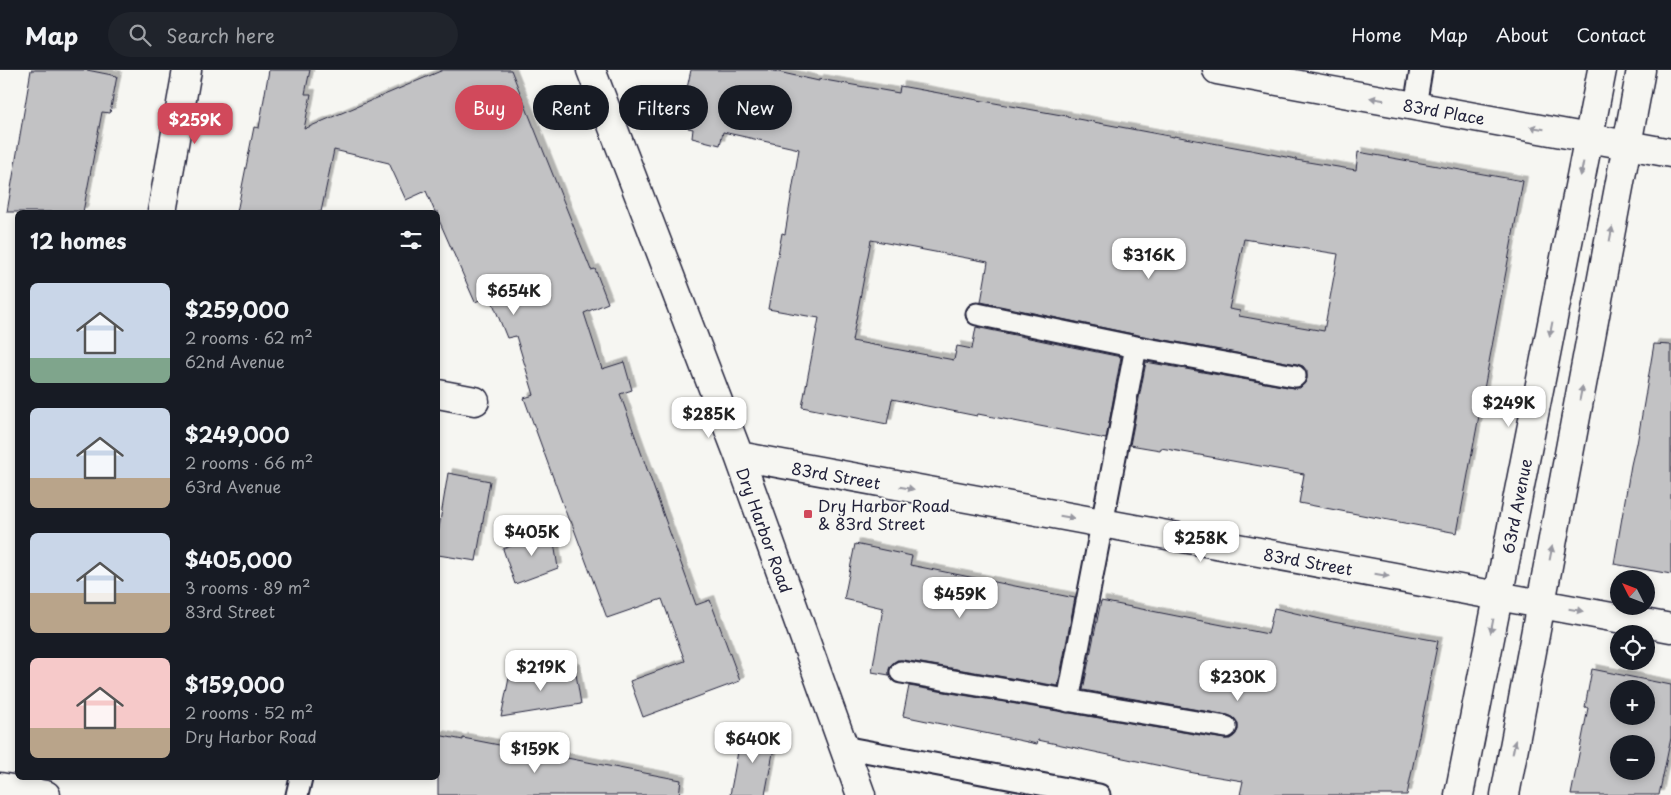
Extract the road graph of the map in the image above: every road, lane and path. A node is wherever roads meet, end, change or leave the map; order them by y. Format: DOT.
graph roads {
  1 [pos="187,70"];
  2 [pos="591,70"];
  3 [pos="1217,70"];
  4 [pos="1421,70"];
  5 [pos="1602,70"];
  6 [pos="1641,70"];
  7 [pos="1415,106"];
  8 [pos="1589,138"];
  9 [pos="1628,145"];
  10 [pos="1671,154"];
  11 [pos="162,210"];
  12 [pos="977,314"];
  13 [pos="1136,347"];
  14 [pos="1295,376"];
  15 [pos="440,394"];
  16 [pos="475,401"];
  17 [pos="739,456"];
  18 [pos="1102,523"];
  19 [pos="1498,596"];
  20 [pos="1541,604"];
  21 [pos="1671,628"];
  22 [pos="901,672"];
  23 [pos="1068,700"];
  24 [pos="1226,727"];
  25 [pos="844,747"];
  26 [pos="56,780"];
  27 [pos="301,780"];
  28 [pos="0,787"];
  29 [pos="46,795"];
  30 [pos="53,795"];
  31 [pos="297,795"];
  32 [pos="861,795"];
  33 [pos="1099,795"];
  34 [pos="1459,795"];
  35 [pos="1505,795"];
  1 -- 11 [label="street"];
  2 -- 17 [label="street, Dry Harbor Road"];
  7 -- 3 [label="street, 83rd Place, one-way"];
  4 -- 7 [label="lane"];
  5 -- 8 [label="street, 63rd Avenue"];
  6 -- 9 [label="street"];
  8 -- 7 [label="street, 83rd Place, one-way"];
  8 -- 9 [label="street, 83rd Place"];
  8 -- 19 [label="street, 63rd Avenue, one-way"];
  9 -- 10 [label="street, 83rd Place"];
  20 -- 9 [label="street, one-way"];
  12 -- 13 [label="lane"];
  13 -- 14 [label="lane"];
  13 -- 18 [label="lane"];
  15 -- 16 [label="street"];
  17 -- 18 [label="street, 83rd Street, one-way"];
  17 -- 25 [label="street, Dry Harbor Road"];
  18 -- 19 [label="street, 83rd Street, one-way"];
  18 -- 23 [label="lane"];
  19 -- 20 [label="street, 83rd Street"];
  19 -- 34 [label="street, 63rd Avenue, one-way"];
  20 -- 21 [label="street, 83rd Street, one-way"];
  35 -- 20 [label="street, one-way"];
  22 -- 23 [label="lane"];
  23 -- 24 [label="lane"];
  25 -- 32 [label="street, Dry Harbor Road"];
  25 -- 33 [label="lane"];
  26 -- 30 [label="street"];
  27 -- 31 [label="lane"];
  28 -- 29 [label="street"];
}
